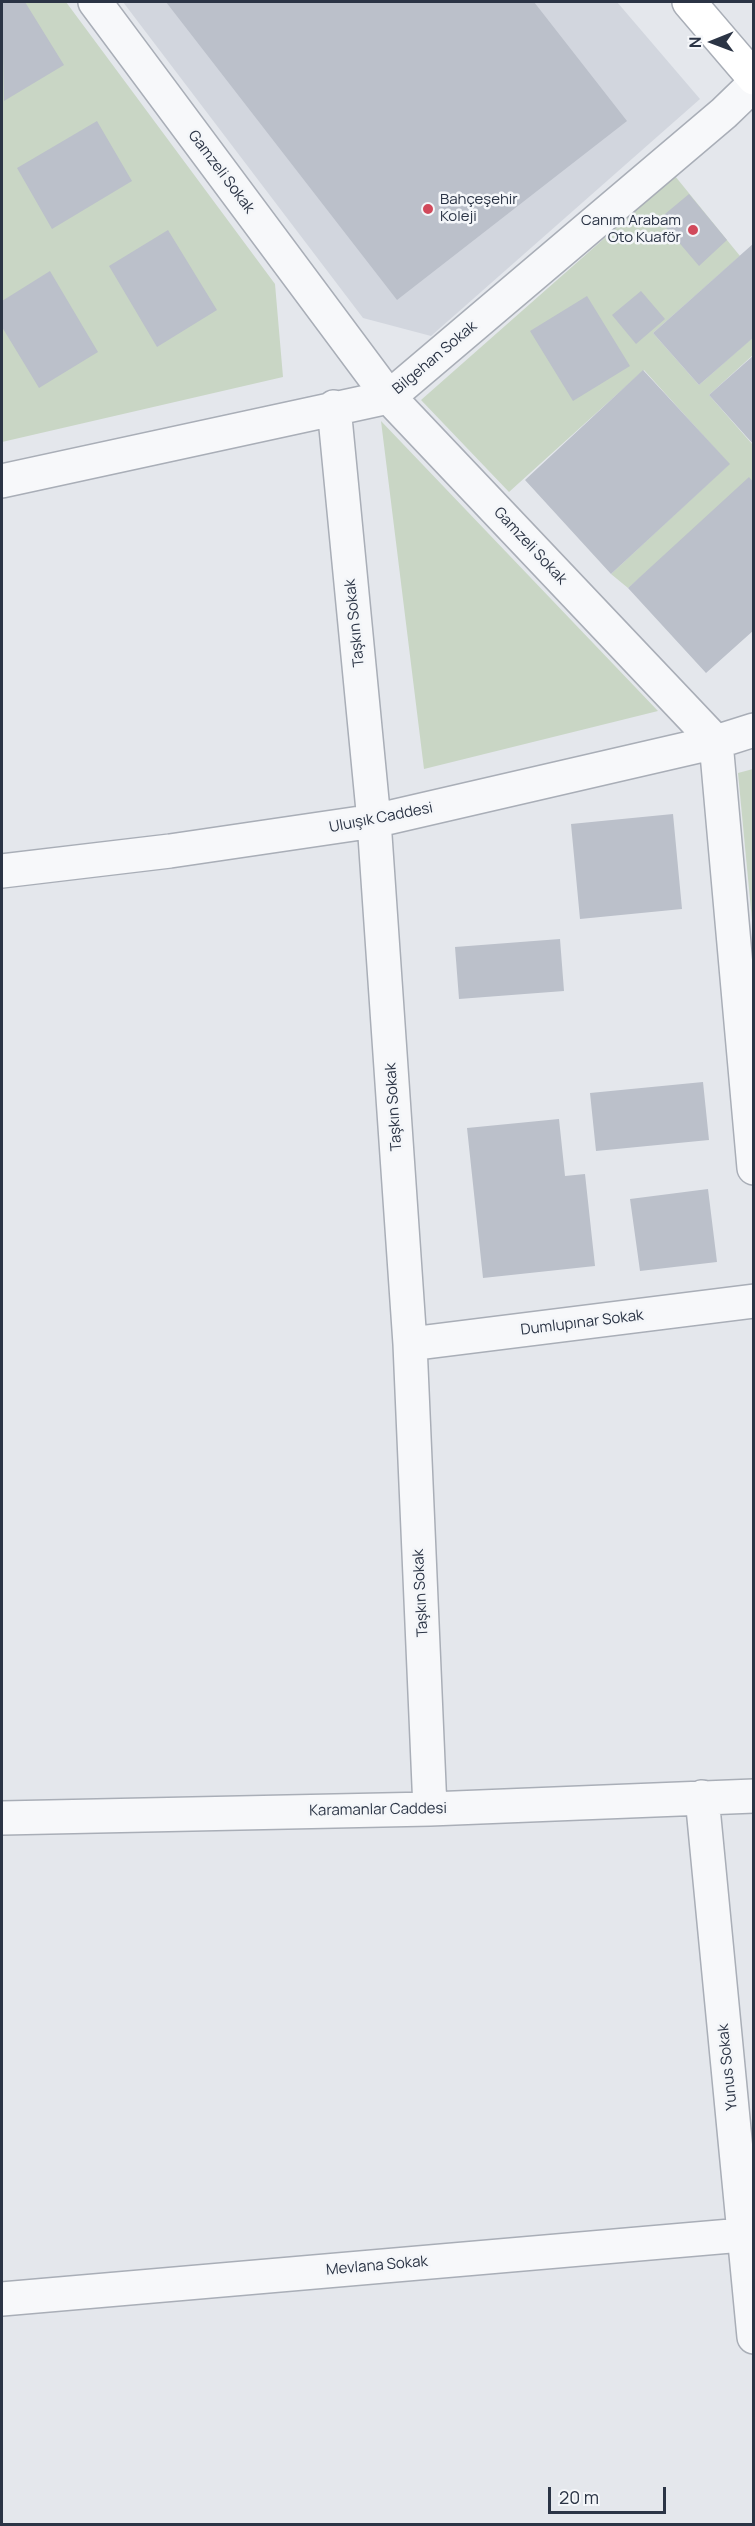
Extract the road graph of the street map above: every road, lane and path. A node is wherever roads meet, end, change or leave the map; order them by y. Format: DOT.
graph roads {
  1 [pos="95,2"];
  2 [pos="689,2"];
  3 [pos="753,78"];
  4 [pos="753,84"];
  5 [pos="389,396"];
  6 [pos="334,407"];
  7 [pos="2,481"];
  8 [pos="753,730"];
  9 [pos="716,742"];
  10 [pos="374,821"];
  11 [pos="2,871"];
  12 [pos="753,1168"];
  13 [pos="753,1301"];
  14 [pos="410,1344"];
  15 [pos="753,1796"];
  16 [pos="702,1797"];
  17 [pos="430,1809"];
  18 [pos="2,1818"];
  19 [pos="749,2234"];
  20 [pos="2,2298"];
  21 [pos="753,2337"];
  1 -- 5 [label="street, Gamzeli Sokak"];
  2 -- 3 [label="main road"];
  4 -- 5 [label="street, Bilgehan Sokak"];
  5 -- 6 [label="street, Bilgehan Sokak"];
  5 -- 9 [label="street, Gamzeli Sokak"];
  6 -- 7 [label="street, Bilgehan Sokak"];
  6 -- 10 [label="street, Taşkın Sokak"];
  8 -- 9 [label="street, Uluışık Caddesi"];
  9 -- 10 [label="street, Uluışık Caddesi"];
  9 -- 12 [label="street"];
  10 -- 11 [label="street, Uluışık Caddesi"];
  10 -- 14 [label="street, Taşkın Sokak"];
  13 -- 14 [label="street, Dumlupınar Sokak"];
  14 -- 17 [label="street, Taşkın Sokak"];
  15 -- 16 [label="street, Karamanlar Caddesi"];
  16 -- 17 [label="street, Karamanlar Caddesi"];
  16 -- 19 [label="street, Yunus Sokak"];
  17 -- 18 [label="street, Karamanlar Caddesi"];
  19 -- 20 [label="street, Mevlana Sokak"];
  19 -- 21 [label="street, Yunus Sokak"];
}
